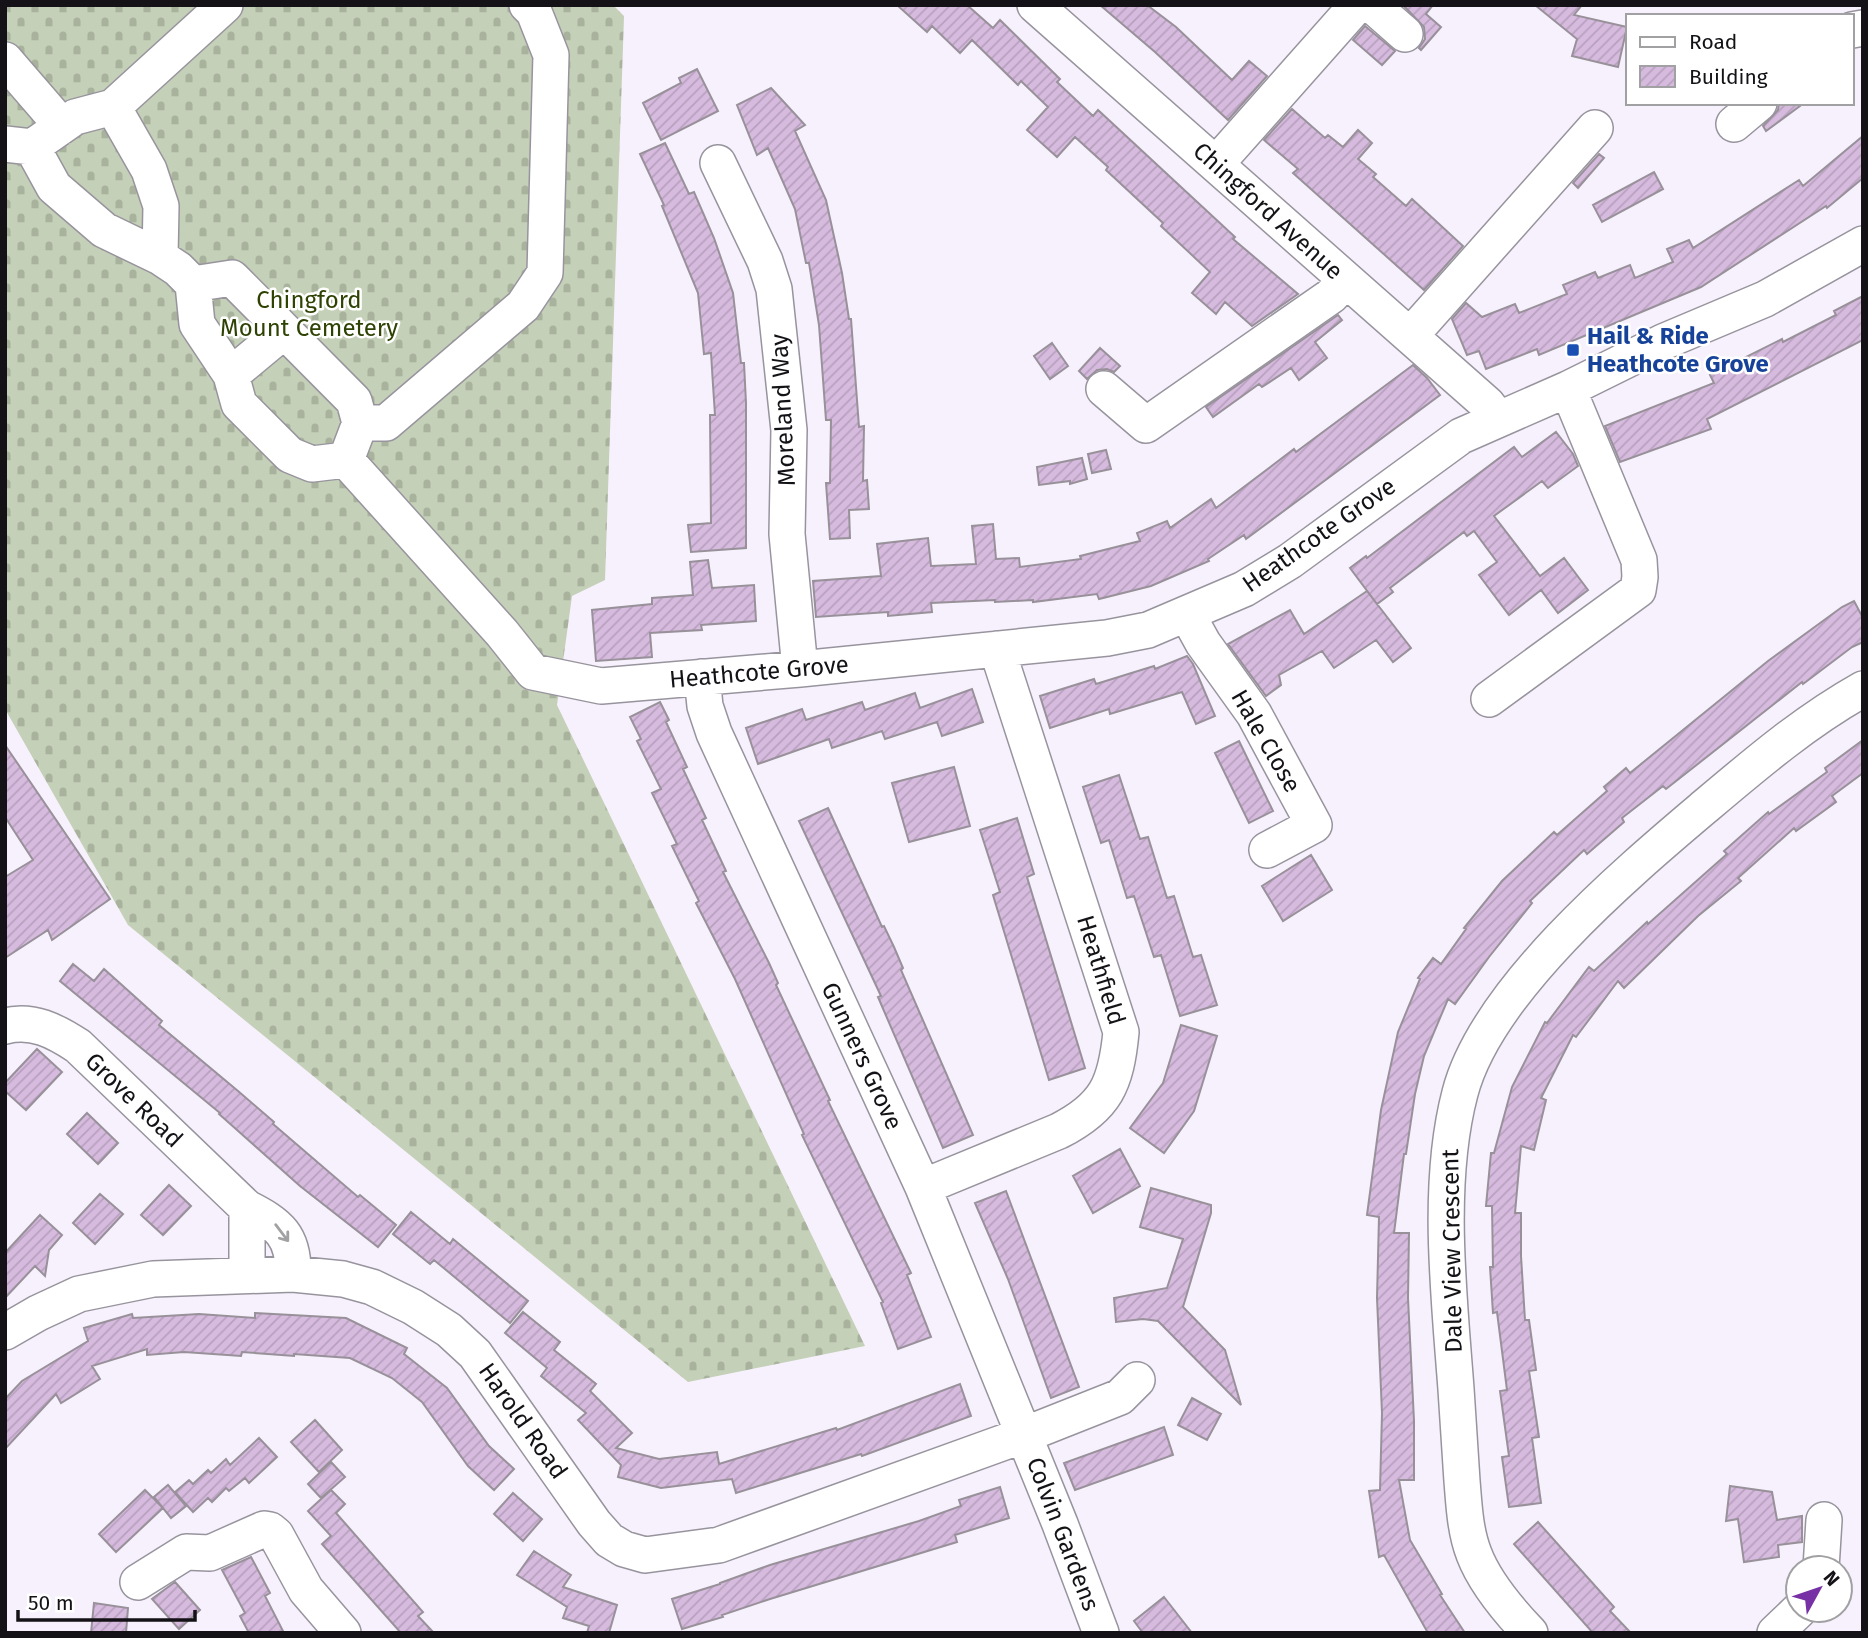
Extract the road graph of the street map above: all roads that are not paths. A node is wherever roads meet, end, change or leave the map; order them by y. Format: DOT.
graph roads {
  1 [pos="225,5"];
  2 [pos="527,5"];
  3 [pos="1035,5"];
  4 [pos="1357,5"];
  5 [pos="1372,5"];
  6 [pos="1405,34"];
  7 [pos="5,60"];
  8 [pos="113,107"];
  9 [pos="62,126"];
  10 [pos="1595,128"];
  11 [pos="19,146"];
  12 [pos="718,163"];
  13 [pos="1216,164"];
  14 [pos="1863,244"];
  15 [pos="160,257"];
  16 [pos="1346,279"];
  17 [pos="193,284"];
  18 [pos="284,331"];
  19 [pos="1410,336"];
  20 [pos="231,375"];
  21 [pos="1104,389"];
  22 [pos="1568,389"];
  23 [pos="1498,418"];
  24 [pos="360,423"];
  25 [pos="346,460"];
  26 [pos="1187,614"];
  27 [pos="997,649"];
  28 [pos="800,669"];
  29 [pos="702,677"];
  30 [pos="1863,689"];
  31 [pos="1489,699"];
  32 [pos="1267,850"];
  33 [pos="5,1026"];
  34 [pos="923,1187"];
  35 [pos="247,1208"];
  36 [pos="247,1274"];
  37 [pos="293,1274"];
  38 [pos="5,1332"];
  39 [pos="1137,1380"];
  40 [pos="1024,1435"];
  41 [pos="1824,1520"];
  42 [pos="1822,1554"];
  43 [pos="138,1582"];
  44 [pos="343,1633"];
  45 [pos="1101,1633"];
  46 [pos="1530,1633"];
  1 -- 8 [label="street"];
  2 -- 24 [label="street"];
  3 -- 13 [label="street, Chingford Avenue"];
  4 -- 13 [label="street"];
  5 -- 6 [label="street"];
  7 -- 9 [label="street"];
  8 -- 9 [label="street"];
  8 -- 15 [label="street"];
  9 -- 11 [label="street"];
  10 -- 19 [label="street"];
  11 -- 15 [label="street"];
  12 -- 28 [label="street, Moreland Way"];
  13 -- 16 [label="street, Chingford Avenue"];
  14 -- 22 [label="street, Heathcote Grove"];
  15 -- 17 [label="street"];
  16 -- 19 [label="street, Chingford Avenue"];
  16 -- 21 [label="street"];
  17 -- 18 [label="street"];
  17 -- 20 [label="street"];
  18 -- 20 [label="street"];
  18 -- 24 [label="street"];
  19 -- 23 [label="street, Chingford Avenue"];
  20 -- 25 [label="street"];
  22 -- 23 [label="street, Heathcote Grove"];
  22 -- 31 [label="street"];
  23 -- 26 [label="street, Heathcote Grove"];
  24 -- 25 [label="street"];
  25 -- 29 [label="street, Heathcote Grove"];
  26 -- 27 [label="street, Heathcote Grove"];
  26 -- 32 [label="street, Hale Close"];
  27 -- 28 [label="street, Heathcote Grove"];
  27 -- 34 [label="street, Heathfield"];
  28 -- 29 [label="street, Heathcote Grove"];
  29 -- 34 [label="street, Gunners Grove"];
  30 -- 46 [label="street, Dale View Crescent"];
  33 -- 35 [label="street, Grove Road"];
  34 -- 40 [label="street, Gunners Grove"];
  35 -- 36 [label="street"];
  35 -- 37 [label="street, Grove Road, one-way"];
  36 -- 37 [label="street, Harold Road"];
  36 -- 38 [label="street, Harold Road"];
  37 -- 40 [label="street, Harold Road"];
  39 -- 40 [label="street, Harold Road"];
  40 -- 45 [label="street, Colvin Gardens"];
  41 -- 42 [label="street"];
  43 -- 44 [label="street"];
}
